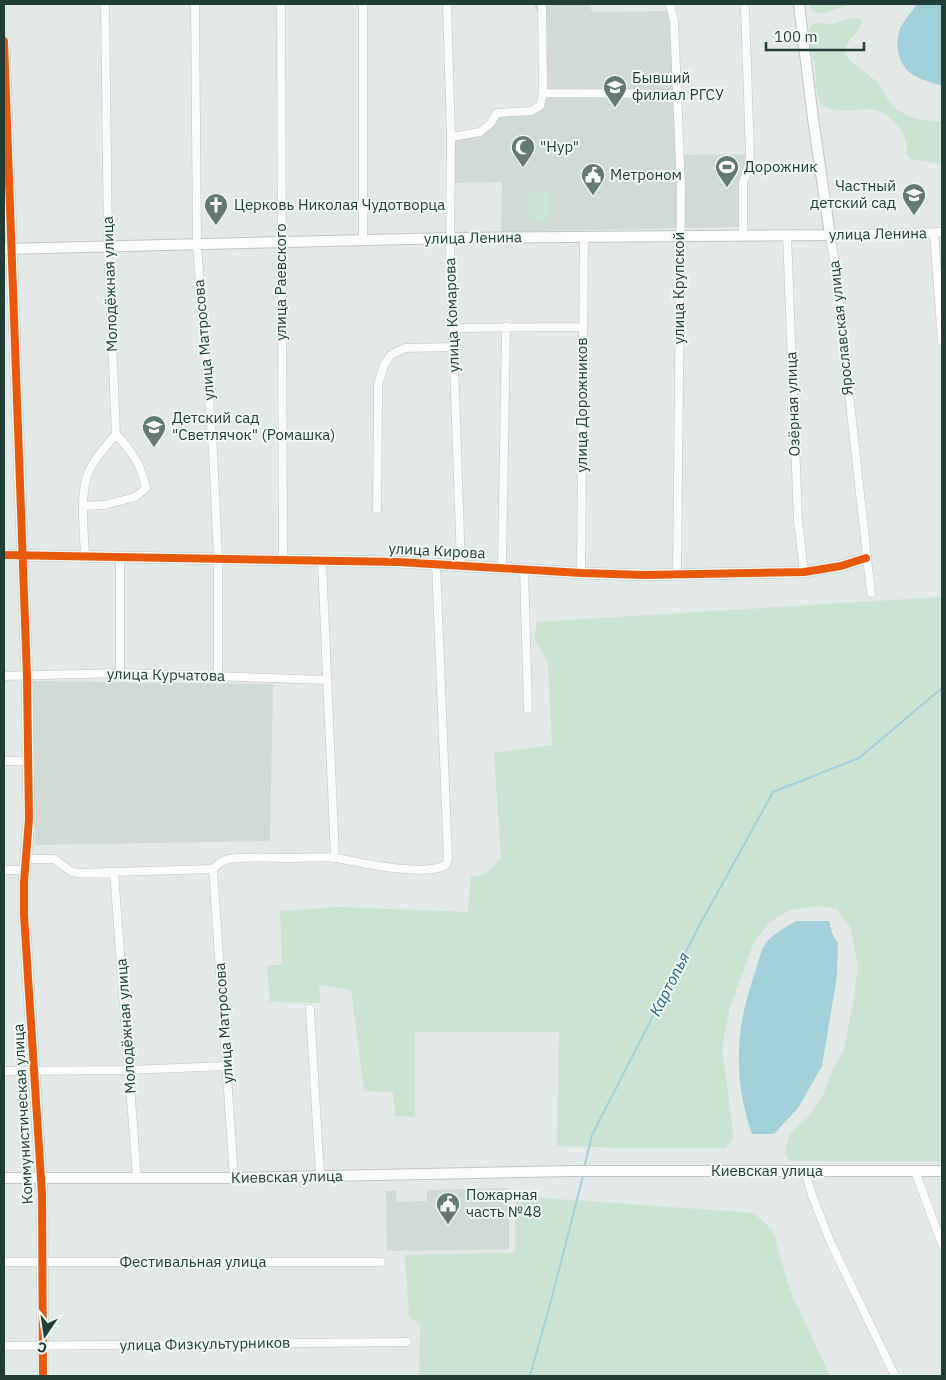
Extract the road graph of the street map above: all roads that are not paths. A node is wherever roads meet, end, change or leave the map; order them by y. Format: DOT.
graph roads {
  1 [pos="105,4"];
  2 [pos="195,4"];
  3 [pos="281,4"];
  4 [pos="362,4"];
  5 [pos="447,4"];
  6 [pos="542,4"];
  7 [pos="670,4"];
  8 [pos="799,4"];
  9 [pos="745,9"];
  10 [pos="4,41"];
  11 [pos="543,93"];
  12 [pos="676,94"];
  13 [pos="451,137"];
  14 [pos="938,232"];
  15 [pos="743,235"];
  16 [pos="787,235"];
  17 [pos="830,235"];
  18 [pos="680,236"];
  19 [pos="584,237"];
  20 [pos="450,238"];
  21 [pos="363,241"];
  22 [pos="281,243"];
  23 [pos="197,245"];
  24 [pos="108,247"];
  25 [pos="7,249"];
  26 [pos="506,327"];
  27 [pos="583,327"];
  28 [pos="453,328"];
  29 [pos="942,341"];
  30 [pos="453,347"];
  31 [pos="116,434"];
  32 [pos="84,506"];
  33 [pos="377,509"];
  34 [pos="4,555"];
  35 [pos="24,555"];
  36 [pos="85,556"];
  37 [pos="120,556"];
  38 [pos="218,558"];
  39 [pos="866,558"];
  40 [pos="283,559"];
  41 [pos="322,561"];
  42 [pos="436,564"];
  43 [pos="461,565"];
  44 [pos="502,568"];
  45 [pos="524,569"];
  46 [pos="804,572"];
  47 [pos="581,573"];
  48 [pos="678,574"];
  49 [pos="870,593"];
  50 [pos="120,673"];
  51 [pos="4,676"];
  52 [pos="218,676"];
  53 [pos="27,677"];
  54 [pos="327,680"];
  55 [pos="528,709"];
  56 [pos="4,761"];
  57 [pos="28,761"];
  58 [pos="335,858"];
  59 [pos="26,859"];
  60 [pos="213,869"];
  61 [pos="4,870"];
  62 [pos="24,870"];
  63 [pos="114,872"];
  64 [pos="310,1009"];
  65 [pos="227,1066"];
  66 [pos="129,1070"];
  67 [pos="4,1071"];
  68 [pos="35,1072"];
  69 [pos="805,1171"];
  70 [pos="915,1171"];
  71 [pos="942,1171"];
  72 [pos="320,1176"];
  73 [pos="4,1178"];
  74 [pos="41,1178"];
  75 [pos="234,1178"];
  76 [pos="137,1179"];
  77 [pos="942,1244"];
  78 [pos="4,1262"];
  79 [pos="43,1262"];
  80 [pos="381,1262"];
  81 [pos="407,1342"];
  82 [pos="4,1346"];
  83 [pos="43,1346"];
  84 [pos="44,1376"];
  85 [pos="895,1376"];
  1 -- 24 [label="street, Молодёжная улица"];
  2 -- 23 [label="street, улица Матросова"];
  3 -- 22 [label="street, улица Раевского"];
  4 -- 21 [label="street"];
  5 -- 13 [label="street, улица Комарова"];
  6 -- 11 [label="street"];
  7 -- 12 [label="street, улица Крупской"];
  8 -- 17 [label="street, Ярославская улица"];
  9 -- 15 [label="street"];
  10 -- 25 [label="street, Коммунистическая улица"];
  11 -- 12 [label="street"];
  11 -- 13 [label="street"];
  12 -- 18 [label="street, улица Крупской"];
  13 -- 20 [label="street, улица Комарова"];
  14 -- 17 [label="street, улица Ленина"];
  14 -- 29 [label="street"];
  15 -- 16 [label="street, улица Ленина"];
  15 -- 18 [label="street, улица Ленина"];
  16 -- 17 [label="street, улица Ленина"];
  16 -- 46 [label="street, Озёрная улица"];
  17 -- 39 [label="street, Ярославская улица"];
  18 -- 19 [label="street, улица Ленина"];
  18 -- 48 [label="street, улица Крупской"];
  19 -- 20 [label="street, улица Ленина"];
  19 -- 27 [label="street, улица Дорожников"];
  20 -- 21 [label="street, улица Ленина"];
  20 -- 28 [label="street, улица Комарова"];
  21 -- 22 [label="street, улица Ленина"];
  22 -- 23 [label="street, улица Ленина"];
  22 -- 40 [label="street, улица Раевского"];
  23 -- 24 [label="street, улица Ленина"];
  23 -- 38 [label="street, улица Матросова"];
  24 -- 25 [label="street, улица Ленина"];
  24 -- 31 [label="street, Молодёжная улица"];
  25 -- 35 [label="street, Коммунистическая улица"];
  26 -- 27 [label="street"];
  26 -- 28 [label="street"];
  26 -- 44 [label="street"];
  27 -- 47 [label="street, улица Дорожников"];
  28 -- 30 [label="street, улица Комарова"];
  30 -- 33 [label="street"];
  30 -- 43 [label="street, улица Комарова"];
  31 -- 32 [label="street"];
  31 -- 32 [label="street"];
  32 -- 36 [label="street"];
  34 -- 35 [label="street, улица Кирова"];
  35 -- 36 [label="street, улица Кирова"];
  35 -- 53 [label="street, Коммунистическая улица"];
  36 -- 37 [label="street, улица Кирова"];
  37 -- 38 [label="street, улица Кирова"];
  37 -- 50 [label="street"];
  38 -- 40 [label="street, улица Кирова"];
  38 -- 52 [label="street, улица Матросова"];
  39 -- 46 [label="street, улица Кирова"];
  39 -- 49 [label="street, Ярославская улица"];
  40 -- 41 [label="street, улица Кирова"];
  41 -- 42 [label="street, улица Кирова"];
  41 -- 54 [label="street"];
  42 -- 43 [label="street, улица Кирова"];
  42 -- 58 [label="street"];
  43 -- 44 [label="street, улица Кирова"];
  44 -- 45 [label="street, улица Кирова"];
  45 -- 47 [label="street, улица Кирова"];
  45 -- 55 [label="street"];
  46 -- 48 [label="street, улица Кирова"];
  47 -- 48 [label="street, улица Кирова"];
  50 -- 52 [label="street, улица Курчатова"];
  50 -- 53 [label="street, улица Курчатова"];
  51 -- 53 [label="street, улица Курчатова"];
  52 -- 54 [label="street, улица Курчатова"];
  53 -- 57 [label="street, Коммунистическая улица"];
  54 -- 58 [label="street"];
  56 -- 57 [label="street"];
  57 -- 59 [label="street, Коммунистическая улица"];
  58 -- 60 [label="street"];
  59 -- 62 [label="street, Коммунистическая улица"];
  59 -- 63 [label="street"];
  60 -- 63 [label="street"];
  60 -- 65 [label="street, улица Матросова"];
  61 -- 62 [label="street"];
  62 -- 68 [label="street, Коммунистическая улица"];
  63 -- 66 [label="street, Молодёжная улица"];
  64 -- 72 [label="street"];
  65 -- 66 [label="street"];
  65 -- 75 [label="street, улица Матросова"];
  66 -- 68 [label="street"];
  66 -- 76 [label="street, Молодёжная улица"];
  67 -- 68 [label="street"];
  68 -- 74 [label="street, Коммунистическая улица"];
  69 -- 70 [label="street, Киевская улица"];
  69 -- 72 [label="street, Киевская улица"];
  69 -- 85 [label="street"];
  70 -- 71 [label="street, Киевская улица"];
  70 -- 77 [label="street"];
  72 -- 75 [label="street, Киевская улица"];
  73 -- 74 [label="street, Киевская улица"];
  74 -- 76 [label="street, Киевская улица"];
  74 -- 79 [label="street, Коммунистическая улица"];
  75 -- 76 [label="street, Киевская улица"];
  78 -- 79 [label="street, Фестивальная улица"];
  79 -- 80 [label="street, Фестивальная улица"];
  79 -- 83 [label="street, Коммунистическая улица"];
  81 -- 83 [label="street, улица Физкультурников"];
  82 -- 83 [label="street, улица Физкультурников"];
  83 -- 84 [label="street, Коммунистическая улица"];
}
